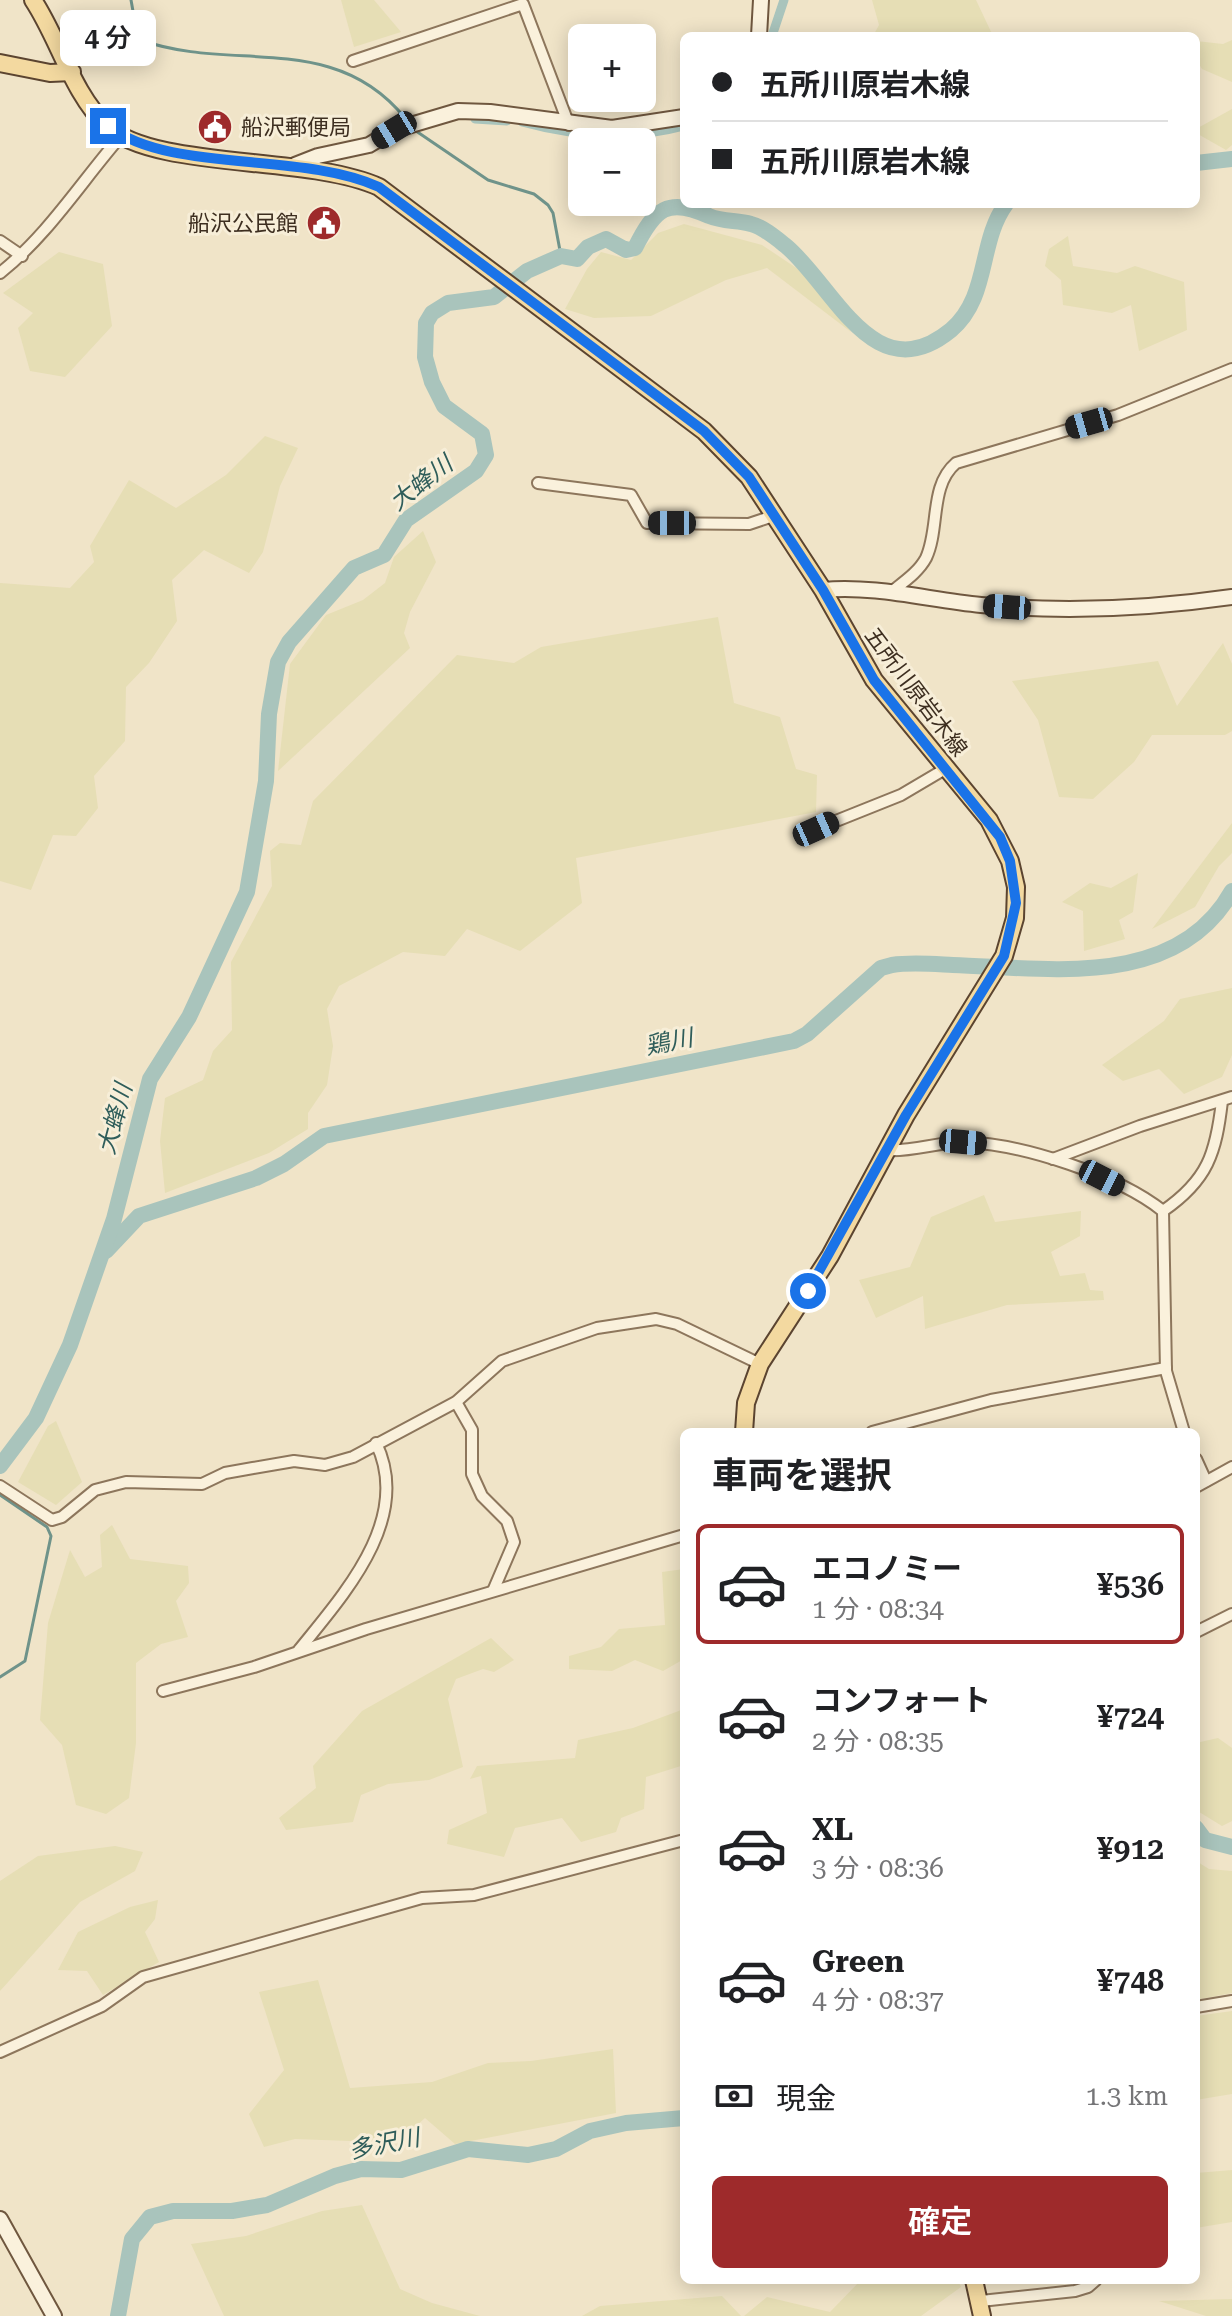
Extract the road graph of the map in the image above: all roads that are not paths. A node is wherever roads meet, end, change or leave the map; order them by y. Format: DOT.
graph roads {
  1 [pos="33,0"];
  2 [pos="761,0"];
  3 [pos="759,32"];
  4 [pos="353,61"];
  5 [pos="0,63"];
  6 [pos="72,72"];
  7 [pos="680,118"];
  8 [pos="569,125"];
  9 [pos="121,136"];
  10 [pos="295,165"];
  11 [pos="0,241"];
  12 [pos="22,256"];
  13 [pos="0,273"];
  14 [pos="1232,369"];
  15 [pos="538,483"];
  16 [pos="773,516"];
  17 [pos="823,590"];
  18 [pos="890,593"];
  19 [pos="1232,597"];
  20 [pos="945,769"];
  21 [pos="816,829"];
  22 [pos="1227,1099"];
  23 [pos="887,1150"];
  24 [pos="1053,1159"];
  25 [pos="1163,1211"];
  26 [pos="760,1364"];
  27 [pos="1166,1368"];
  28 [pos="456,1402"];
  29 [pos="744,1428"];
  30 [pos="887,1428"];
  31 [pos="1183,1428"];
  32 [pos="376,1443"];
  33 [pos="1232,1467"];
  34 [pos="1201,1484"];
  35 [pos="1,1487"];
  36 [pos="680,1536"];
  37 [pos="493,1591"];
  38 [pos="1232,1614"];
  39 [pos="1200,1630"];
  40 [pos="298,1652"];
  41 [pos="163,1691"];
  42 [pos="680,1841"];
  43 [pos="1232,2001"];
  44 [pos="1200,2006"];
  45 [pos="0,2052"];
  46 [pos="0,2219"];
  47 [pos="975,2284"];
  48 [pos="1091,2284"];
  49 [pos="981,2309"];
  50 [pos="54,2316"];
  1 -- 6 [label="main road"];
  2 -- 3 [label="street"];
  4 -- 8 [label="street"];
  5 -- 6 [label="main road"];
  6 -- 9 [label="main road"];
  7 -- 8 [label="street"];
  8 -- 10 [label="street"];
  9 -- 10 [label="main road, 五所川原岩木線"];
  9 -- 12 [label="street"];
  10 -- 16 [label="main road, 五所川原岩木線"];
  11 -- 12 [label="street"];
  12 -- 13 [label="street"];
  14 -- 18 [label="street"];
  15 -- 16 [label="street"];
  16 -- 17 [label="main road, 五所川原岩木線"];
  17 -- 18 [label="street"];
  17 -- 20 [label="main road, 五所川原岩木線"];
  18 -- 19 [label="street"];
  20 -- 21 [label="street"];
  20 -- 23 [label="main road, 五所川原岩木線"];
  22 -- 24 [label="street"];
  22 -- 25 [label="street"];
  23 -- 24 [label="street"];
  23 -- 26 [label="main road, 五所川原岩木線"];
  24 -- 25 [label="street"];
  25 -- 27 [label="street"];
  26 -- 28 [label="street"];
  26 -- 29 [label="main road, 五所川原岩木線"];
  27 -- 30 [label="street"];
  27 -- 31 [label="street"];
  28 -- 32 [label="street"];
  28 -- 37 [label="street"];
  32 -- 35 [label="street"];
  32 -- 40 [label="street"];
  33 -- 34 [label="street"];
  36 -- 37 [label="street"];
  37 -- 40 [label="street"];
  38 -- 39 [label="street"];
  40 -- 41 [label="street"];
  42 -- 45 [label="street"];
  43 -- 44 [label="street"];
  46 -- 50 [label="street"];
  47 -- 49 [label="main road"];
  48 -- 49 [label="street"];
}
